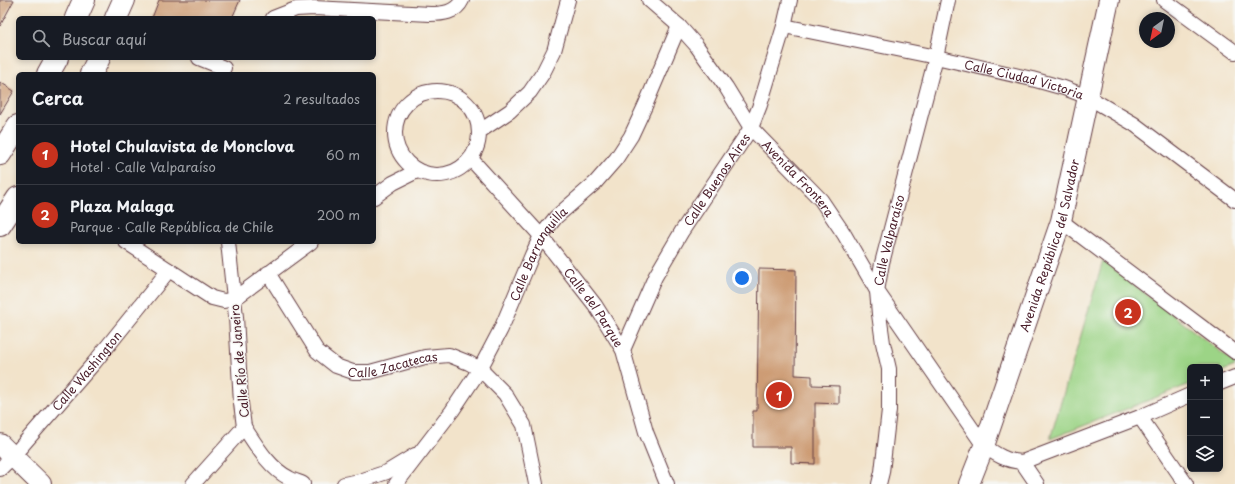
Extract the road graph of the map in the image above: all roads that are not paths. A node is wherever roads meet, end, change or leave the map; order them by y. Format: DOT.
graph roads {
  1 [pos="124,0"];
  2 [pos="462,0"];
  3 [pos="568,0"];
  4 [pos="648,0"];
  5 [pos="790,0"];
  6 [pos="948,0"];
  7 [pos="1109,0"];
  8 [pos="1164,0"];
  9 [pos="297,4"];
  10 [pos="117,16"];
  11 [pos="276,16"];
  12 [pos="679,26"];
  13 [pos="784,26"];
  14 [pos="1235,52"];
  15 [pos="936,57"];
  16 [pos="56,60"];
  17 [pos="98,60"];
  18 [pos="205,60"];
  19 [pos="225,67"];
  20 [pos="49,72"];
  21 [pos="92,72"];
  22 [pos="1088,97"];
  23 [pos="751,128"];
  24 [pos="16,129"];
  25 [pos="480,131"];
  26 [pos="0,154"];
  27 [pos="471,159"];
  28 [pos="417,171"];
  29 [pos="376,196"];
  30 [pos="1235,200"];
  31 [pos="16,201"];
  32 [pos="1061,221"];
  33 [pos="0,225"];
  34 [pos="542,236"];
  35 [pos="129,244"];
  36 [pos="228,244"];
  37 [pos="309,244"];
  38 [pos="169,270"];
  39 [pos="268,273"];
  40 [pos="877,291"];
  41 [pos="234,299"];
  42 [pos="623,350"];
  43 [pos="1235,352"];
  44 [pos="480,370"];
  45 [pos="1235,377"];
  46 [pos="1223,382"];
  47 [pos="1187,396"];
  48 [pos="1140,417"];
  49 [pos="244,427"];
  50 [pos="984,446"];
  51 [pos="420,452"];
  52 [pos="4,456"];
  53 [pos="1022,462"];
  54 [pos="41,484"];
  55 [pos="193,484"];
  56 [pos="304,484"];
  57 [pos="344,484"];
  58 [pos="396,484"];
  59 [pos="536,484"];
  60 [pos="667,484"];
  61 [pos="879,484"];
  62 [pos="969,484"];
  63 [pos="1037,484"];
  64 [pos="1186,484"];
  1 -- 10 [label="highway"];
  2 -- 9 [label="street"];
  3 -- 25 [label="street"];
  4 -- 12 [label="street, Avenida Frontera"];
  5 -- 13 [label="street, Calle Buenos Aires"];
  6 -- 15 [label="street, Calle Valparaíso"];
  7 -- 22 [label="street, Avenida República del Salvador"];
  8 -- 14 [label="street"];
  9 -- 11 [label="street"];
  12 -- 23 [label="street, Avenida Frontera"];
  12 -- 34 [label="street, Calle Barranquilla"];
  13 -- 15 [label="street, Calle Ciudad Victoria"];
  13 -- 23 [label="street, Calle Buenos Aires"];
  15 -- 22 [label="street, Calle Ciudad Victoria"];
  15 -- 40 [label="street, Calle Valparaíso"];
  16 -- 20 [label="highway"];
  17 -- 21 [label="highway"];
  18 -- 19 [label="street"];
  22 -- 30 [label="street, Calle Ciudad Victoria"];
  22 -- 32 [label="street, Avenida República del Salvador"];
  23 -- 40 [label="street, Avenida Frontera"];
  23 -- 42 [label="street, Calle Buenos Aires"];
  24 -- 26 [label="highway"];
  25 -- 27 [label="street"];
  25 -- 28 [label="street"];
  27 -- 28 [label="street"];
  27 -- 34 [label="street, Calle del Parque"];
  28 -- 29 [label="street"];
  31 -- 33 [label="highway"];
  32 -- 43 [label="street"];
  32 -- 50 [label="street, Avenida República del Salvador"];
  34 -- 42 [label="street, Calle del Parque"];
  34 -- 44 [label="street, Calle Barranquilla"];
  35 -- 38 [label="street"];
  36 -- 41 [label="street, Calle Río de Janeiro"];
  37 -- 39 [label="street"];
  38 -- 41 [label="street"];
  38 -- 52 [label="street, Calle Washington"];
  39 -- 41 [label="street"];
  39 -- 44 [label="street, Calle Zacatecas"];
  40 -- 50 [label="street, Avenida Frontera"];
  40 -- 61 [label="street, Calle Valparaíso"];
  41 -- 49 [label="street, Calle Río de Janeiro"];
  42 -- 60 [label="street, Calle del Parque"];
  44 -- 51 [label="street, Calle Barranquilla"];
  44 -- 59 [label="street, Calle Zacatecas"];
  45 -- 46 [label="street"];
  47 -- 48 [label="street"];
  48 -- 53 [label="street"];
  48 -- 64 [label="street"];
  49 -- 55 [label="street, Calle Río de Janeiro"];
  49 -- 56 [label="street"];
  50 -- 53 [label="street"];
  50 -- 62 [label="street, Avenida República del Salvador"];
  51 -- 57 [label="street"];
  51 -- 58 [label="street, Calle Barranquilla"];
  52 -- 54 [label="street"];
  53 -- 63 [label="street"];
}
